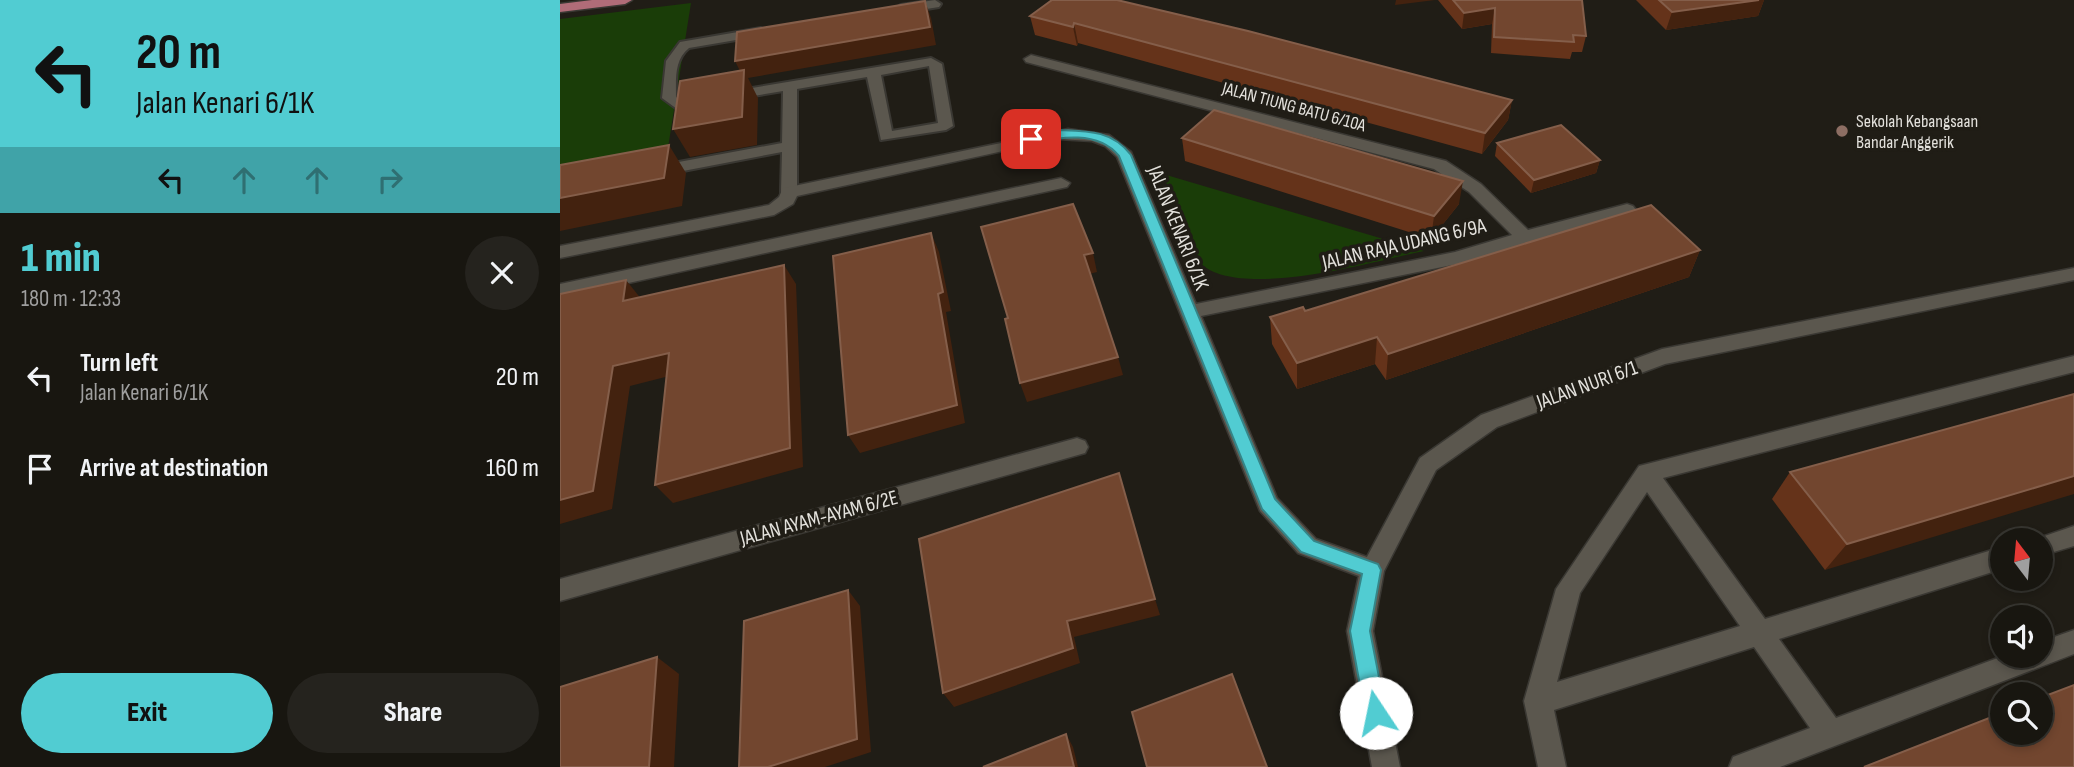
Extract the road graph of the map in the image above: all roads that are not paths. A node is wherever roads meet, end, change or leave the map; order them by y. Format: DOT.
graph roads {
  1 [pos="618,0"];
  2 [pos="625,0"];
  3 [pos="935,4"];
  4 [pos="560,8"];
  5 [pos="882,12"];
  6 [pos="777,30"];
  7 [pos="1031,59"];
  8 [pos="873,71"];
  9 [pos="790,86"];
  10 [pos="790,146"];
  11 [pos="641,174"];
  12 [pos="1061,183"];
  13 [pos="789,192"];
  14 [pos="1627,210"];
  15 [pos="1524,237"];
  16 [pos="560,252"];
  17 [pos="2074,274"];
  18 [pos="560,291"];
  19 [pos="1188,312"];
  20 [pos="2074,364"];
  21 [pos="1077,447"];
  22 [pos="1647,473"];
  23 [pos="2074,536"];
  24 [pos="2053,542"];
  25 [pos="1990,562"];
  26 [pos="1372,570"];
  27 [pos="560,590"];
  28 [pos="1760,632"];
  29 [pos="2074,642"];
  30 [pos="2053,650"];
  31 [pos="2007,668"];
  32 [pos="1538,701"];
  33 [pos="1831,734"];
  34 [pos="1387,767"];
  35 [pos="1552,767"];
  36 [pos="1743,767"];
  1 -- 2 [label="main road"];
  1 -- 4 [label="main road"];
  3 -- 5 [label="lane"];
  6 -- 9 [label="lane"];
  7 -- 15 [label="street, JALAN TIUNG BATU 6/10A"];
  8 -- 8 [label="lane"];
  8 -- 9 [label="lane"];
  9 -- 10 [label="lane"];
  10 -- 11 [label="lane"];
  10 -- 13 [label="lane"];
  12 -- 18 [label="street"];
  13 -- 16 [label="street"];
  13 -- 19 [label="street, JALAN KENARI 6/1K"];
  14 -- 15 [label="street, JALAN RAJA UDANG 6/9A"];
  15 -- 19 [label="street, JALAN RAJA UDANG 6/9A"];
  17 -- 26 [label="street, JALAN NURI 6/1"];
  19 -- 26 [label="street, JALAN KENARI 6/1K"];
  20 -- 22 [label="street"];
  21 -- 27 [label="street, JALAN AYAM-AYAM 6/2E"];
  22 -- 28 [label="street"];
  22 -- 32 [label="street"];
  23 -- 24 [label="street"];
  25 -- 28 [label="street"];
  26 -- 34 [label="street, JALAN NURI 6/1"];
  28 -- 32 [label="street"];
  28 -- 33 [label="street"];
  29 -- 30 [label="street"];
  31 -- 33 [label="street"];
  32 -- 35 [label="street"];
  33 -- 36 [label="street"];
}
